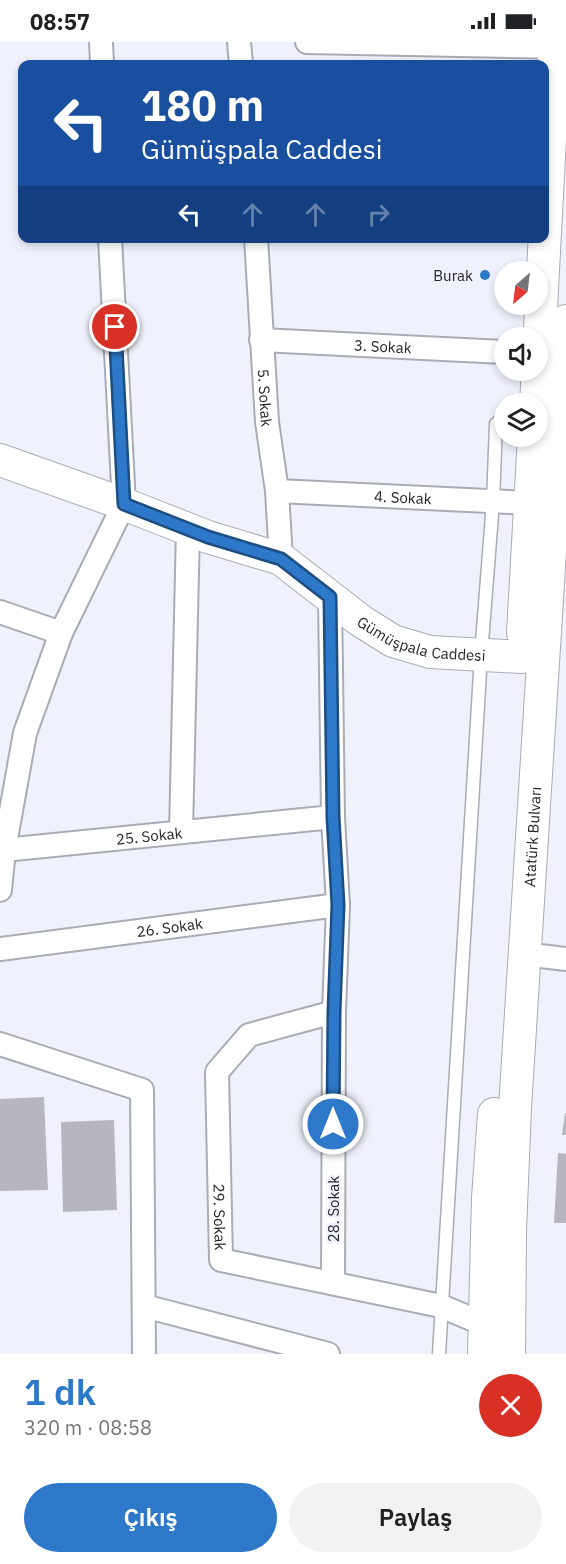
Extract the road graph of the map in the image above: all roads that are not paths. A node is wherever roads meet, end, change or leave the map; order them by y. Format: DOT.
graph roads {
  1 [pos="101,42"];
  2 [pos="239,42"];
  3 [pos="307,42"];
  4 [pos="555,45"];
  5 [pos="102,60"];
  6 [pos="241,60"];
  7 [pos="549,145"];
  8 [pos="110,243"];
  9 [pos="256,243"];
  10 [pos="547,243"];
  11 [pos="566,321"];
  12 [pos="261,340"];
  13 [pos="494,352"];
  14 [pos="551,357"];
  15 [pos="533,393"];
  16 [pos="495,447"];
  17 [pos="533,447"];
  18 [pos="0,460"];
  19 [pos="277,491"];
  20 [pos="493,502"];
  21 [pos="530,503"];
  22 [pos="124,504"];
  23 [pos="188,529"];
  24 [pos="558,548"];
  25 [pos="281,559"];
  26 [pos="330,597"];
  27 [pos="0,612"];
  28 [pos="61,633"];
  29 [pos="481,655"];
  30 [pos="522,657"];
  31 [pos="333,817"];
  32 [pos="181,832"];
  33 [pos="4,850"];
  34 [pos="0,890"];
  35 [pos="338,905"];
  36 [pos="0,949"];
  37 [pos="524,954"];
  38 [pos="566,959"];
  39 [pos="334,1012"];
  40 [pos="0,1044"];
  41 [pos="333,1282"];
  42 [pos="144,1306"];
  43 [pos="441,1306"];
  44 [pos="485,1340"];
  45 [pos="144,1354"];
  46 [pos="328,1354"];
  47 [pos="439,1354"];
  48 [pos="509,1354"];
  1 -- 5 [label="street"];
  2 -- 6 [label="street"];
  3 -- 4 [label="street"];
  4 -- 7 [label="main road, Atatürk Bulvarı"];
  8 -- 22 [label="street"];
  9 -- 12 [label="street, 5. Sokak"];
  10 -- 14 [label="main road, Atatürk Bulvarı"];
  11 -- 14 [label="main road, Atatürk Bulvarı"];
  12 -- 13 [label="street, 3. Sokak"];
  12 -- 19 [label="street, 5. Sokak"];
  14 -- 15 [label="main road, Atatürk Bulvarı"];
  14 -- 24 [label="main road, Atatürk Bulvarı"];
  16 -- 20 [label="lane"];
  17 -- 21 [label="main road, Atatürk Bulvarı"];
  18 -- 22 [label="main road, Gümüşpala Caddesi"];
  19 -- 20 [label="street, 4. Sokak"];
  19 -- 25 [label="street, 5. Sokak"];
  20 -- 21 [label="street, 4. Sokak"];
  20 -- 29 [label="lane"];
  21 -- 30 [label="main road, Atatürk Bulvarı"];
  22 -- 23 [label="main road, Gümüşpala Caddesi"];
  22 -- 28 [label="street"];
  23 -- 25 [label="main road, Gümüşpala Caddesi"];
  23 -- 32 [label="street"];
  24 -- 37 [label="main road, Atatürk Bulvarı"];
  25 -- 26 [label="main road, Gümüşpala Caddesi"];
  26 -- 29 [label="main road, Gümüşpala Caddesi"];
  26 -- 31 [label="street, 28. Sokak"];
  27 -- 28 [label="street"];
  28 -- 33 [label="street"];
  29 -- 30 [label="main road, Gümüşpala Caddesi"];
  29 -- 43 [label="lane"];
  30 -- 44 [label="main road, Atatürk Bulvarı"];
  31 -- 32 [label="street, 25. Sokak"];
  31 -- 35 [label="street, 28. Sokak"];
  32 -- 33 [label="street, 25. Sokak"];
  33 -- 34 [label="street"];
  35 -- 36 [label="street, 26. Sokak"];
  35 -- 39 [label="street, 28. Sokak"];
  37 -- 38 [label="street"];
  37 -- 48 [label="main road, Atatürk Bulvarı"];
  39 -- 41 [label="street, 28. Sokak"];
  39 -- 41 [label="street, 29. Sokak"];
  40 -- 42 [label="street"];
  41 -- 43 [label="street, 29. Sokak"];
  42 -- 45 [label="street"];
  42 -- 46 [label="street"];
  43 -- 44 [label="street, 29. Sokak"];
  43 -- 47 [label="lane"];
}
